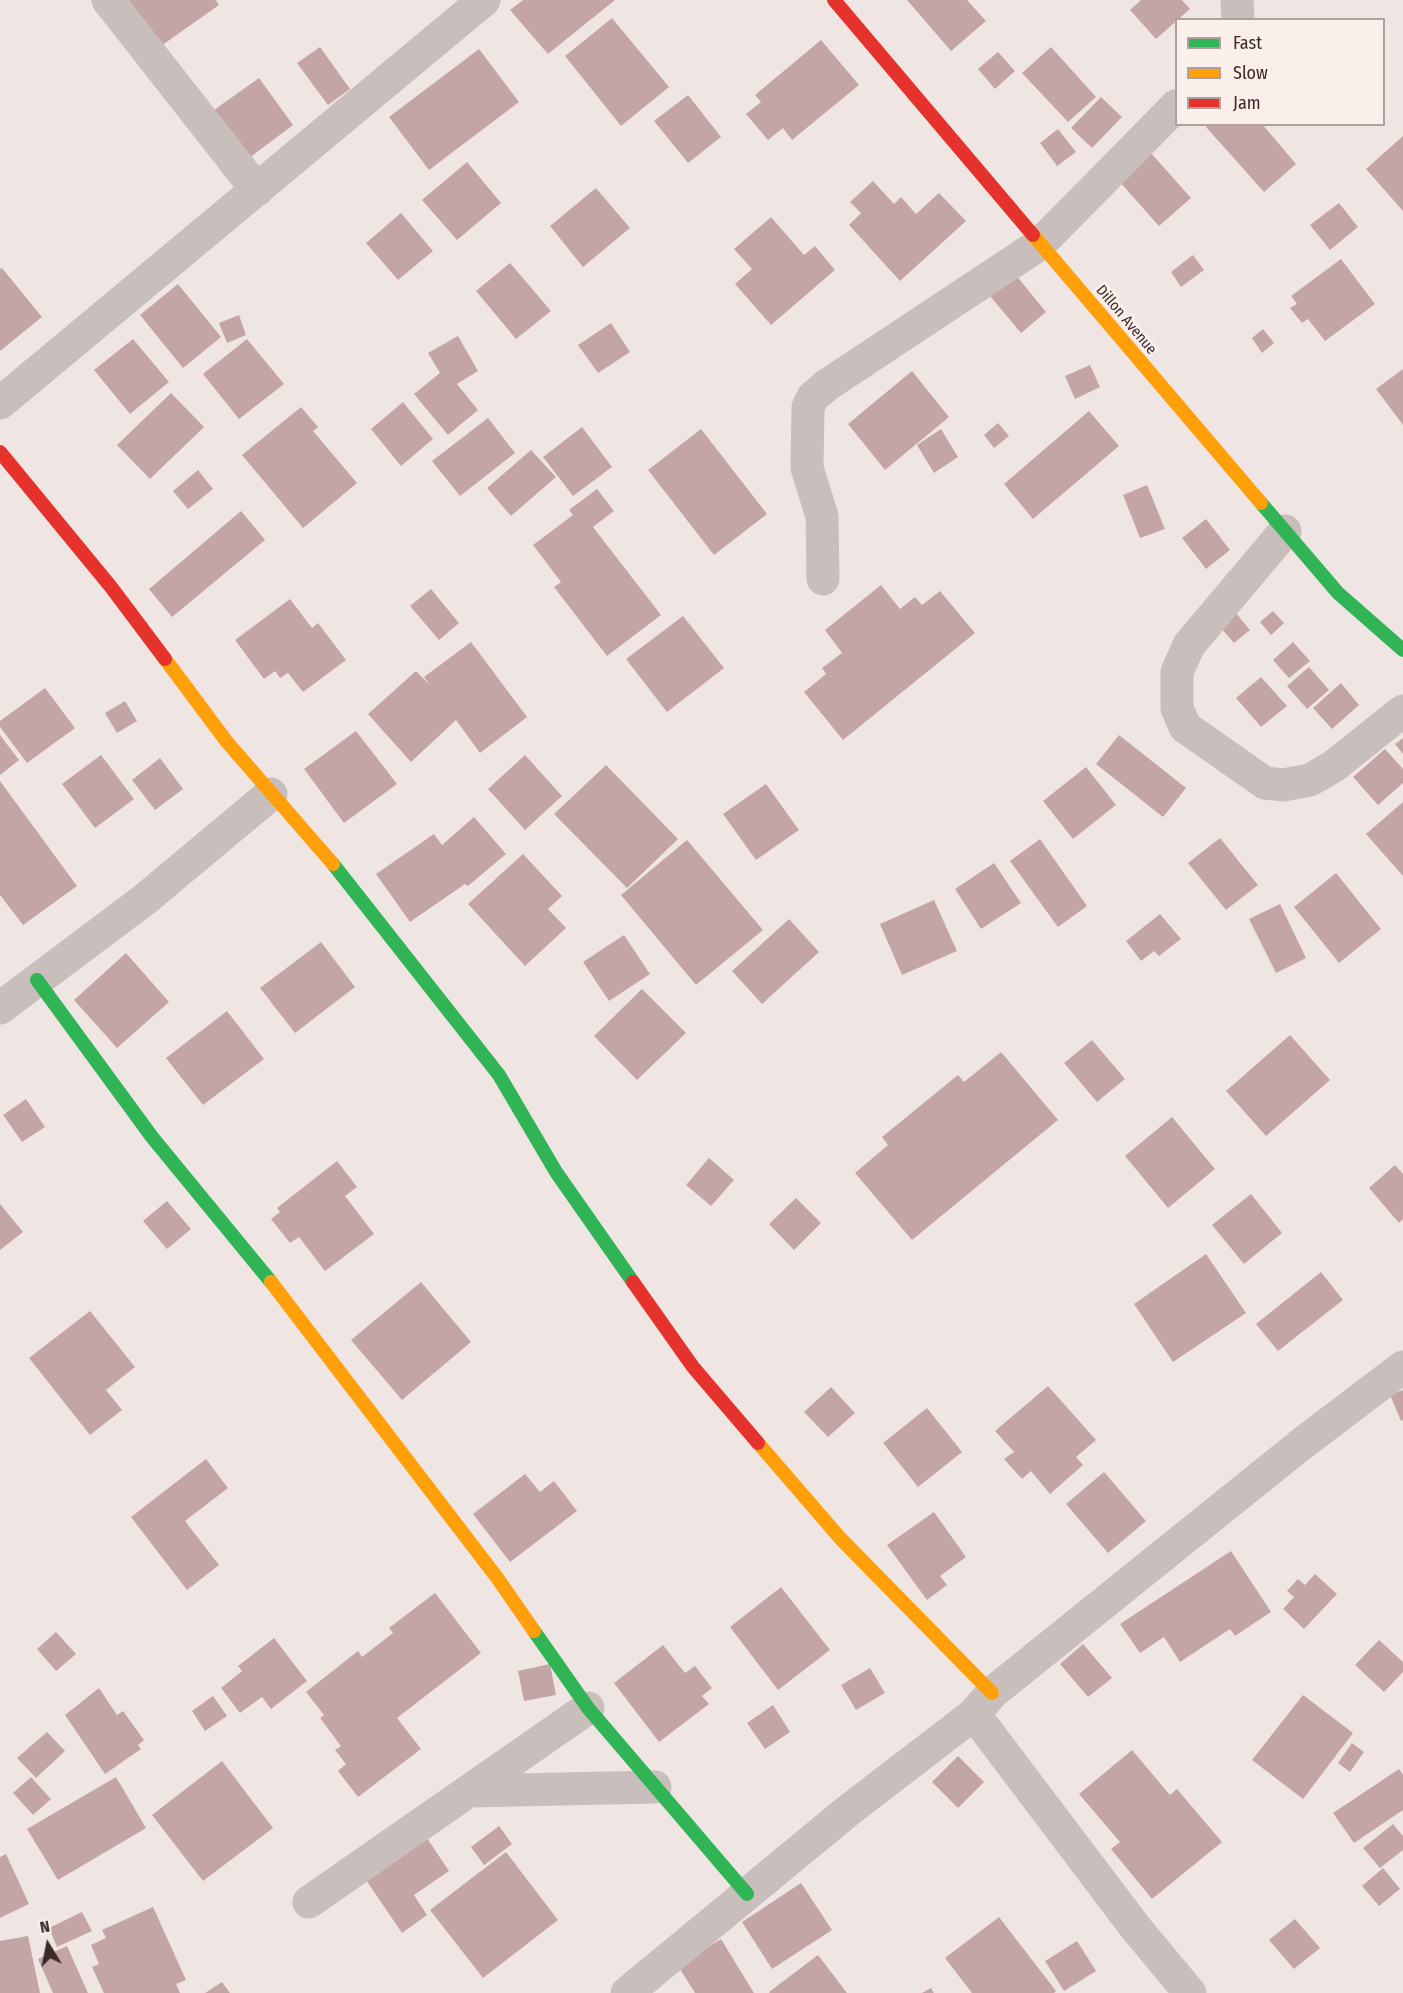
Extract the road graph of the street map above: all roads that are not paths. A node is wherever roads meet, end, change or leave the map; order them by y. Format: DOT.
graph roads {
  1 [pos="108,0"];
  2 [pos="484,0"];
  3 [pos="834,0"];
  4 [pos="1237,0"];
  5 [pos="1238,18"];
  6 [pos="1175,107"];
  7 [pos="257,190"];
  8 [pos="1040,244"];
  9 [pos="0,403"];
  10 [pos="0,452"];
  11 [pos="1285,531"];
  12 [pos="823,579"];
  13 [pos="1403,650"];
  14 [pos="1403,711"];
  15 [pos="271,795"];
  16 [pos="38,980"];
  17 [pos="0,1008"];
  18 [pos="1403,1367"];
  19 [pos="983,1703"];
  20 [pos="588,1708"];
  21 [pos="655,1787"];
  22 [pos="469,1791"];
  23 [pos="747,1894"];
  24 [pos="309,1902"];
  25 [pos="627,1993"];
  26 [pos="1190,1993"];
  1 -- 7 [label="street"];
  2 -- 7 [label="street"];
  3 -- 8 [label="street, Dillon Avenue"];
  4 -- 5 [label="street"];
  6 -- 8 [label="street"];
  7 -- 9 [label="street"];
  8 -- 11 [label="street, Dillon Avenue"];
  8 -- 12 [label="street"];
  10 -- 15 [label="street"];
  11 -- 13 [label="street, Dillon Avenue"];
  11 -- 14 [label="street"];
  15 -- 16 [label="street"];
  15 -- 19 [label="street"];
  16 -- 17 [label="street"];
  16 -- 20 [label="street"];
  18 -- 19 [label="street"];
  19 -- 23 [label="street"];
  19 -- 26 [label="street"];
  20 -- 21 [label="street"];
  20 -- 22 [label="street"];
  21 -- 22 [label="street"];
  21 -- 23 [label="street"];
  22 -- 24 [label="street"];
  23 -- 25 [label="street"];
}
